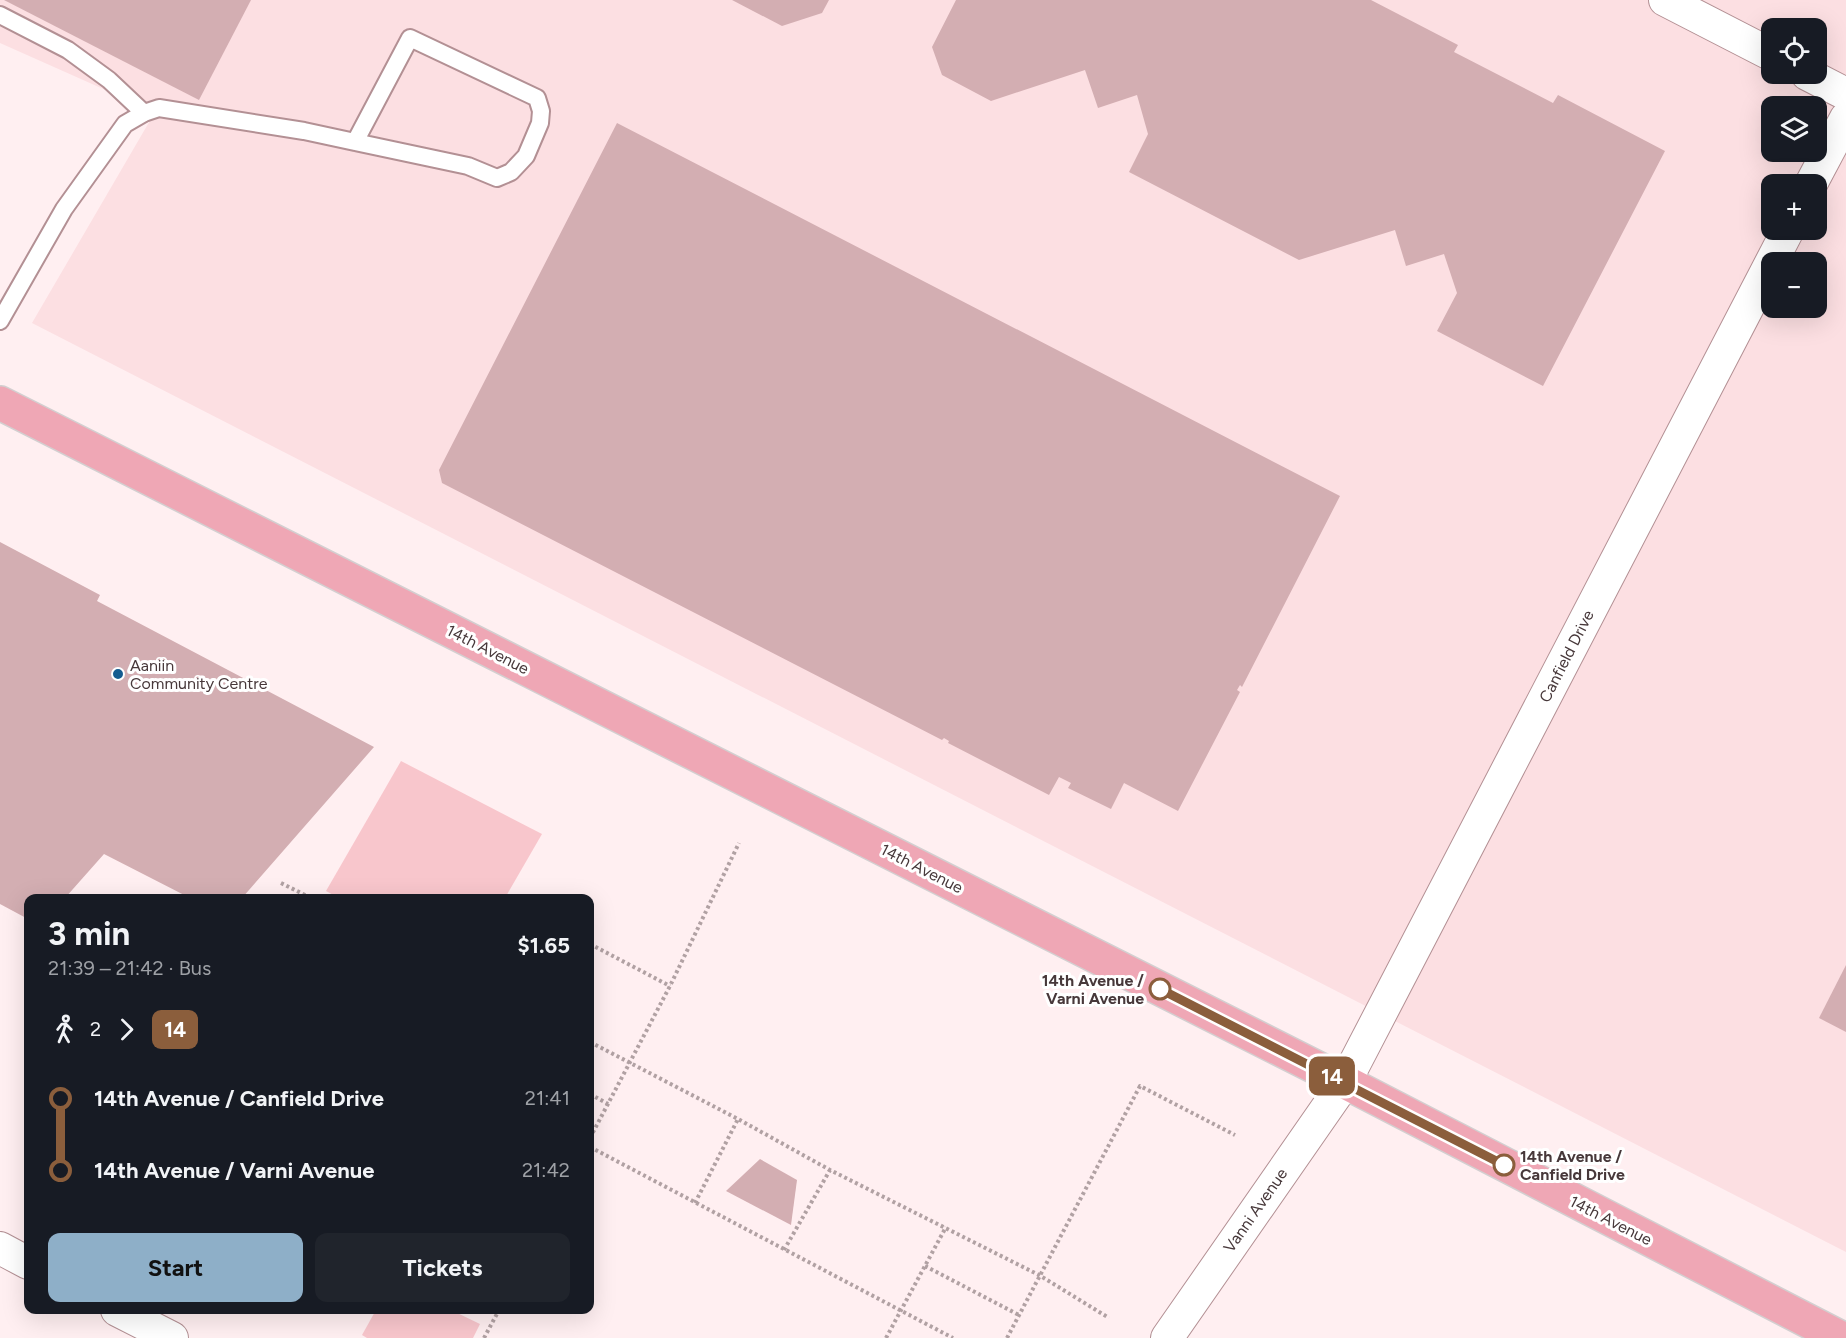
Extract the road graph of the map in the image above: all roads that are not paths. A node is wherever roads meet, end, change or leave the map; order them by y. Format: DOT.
graph roads {
  1 [pos="1665,0"];
  2 [pos="0,15"];
  3 [pos="1761,49"];
  4 [pos="1826,84"];
  5 [pos="1846,94"];
  6 [pos="144,113"];
  7 [pos="1846,118"];
  8 [pos="355,141"];
  9 [pos="1816,174"];
  10 [pos="1783,240"];
  11 [pos="0,321"];
  12 [pos="0,403"];
  13 [pos="1345,1082"];
  14 [pos="0,1248"];
  15 [pos="24,1261"];
  16 [pos="125,1314"];
  17 [pos="172,1338"];
  18 [pos="1167,1338"];
  19 [pos="1841,1338"];
  1 -- 3 [label="street"];
  2 -- 6 [label="lane"];
  4 -- 5 [label="street"];
  6 -- 8 [label="lane"];
  6 -- 11 [label="lane"];
  7 -- 9 [label="street"];
  8 -- 8 [label="lane"];
  10 -- 13 [label="street, Canfield Drive"];
  12 -- 13 [label="main road, 14th Avenue"];
  13 -- 18 [label="street, Vanni Avenue"];
  13 -- 19 [label="main road, 14th Avenue"];
  14 -- 15 [label="street"];
  16 -- 17 [label="street"];
}
